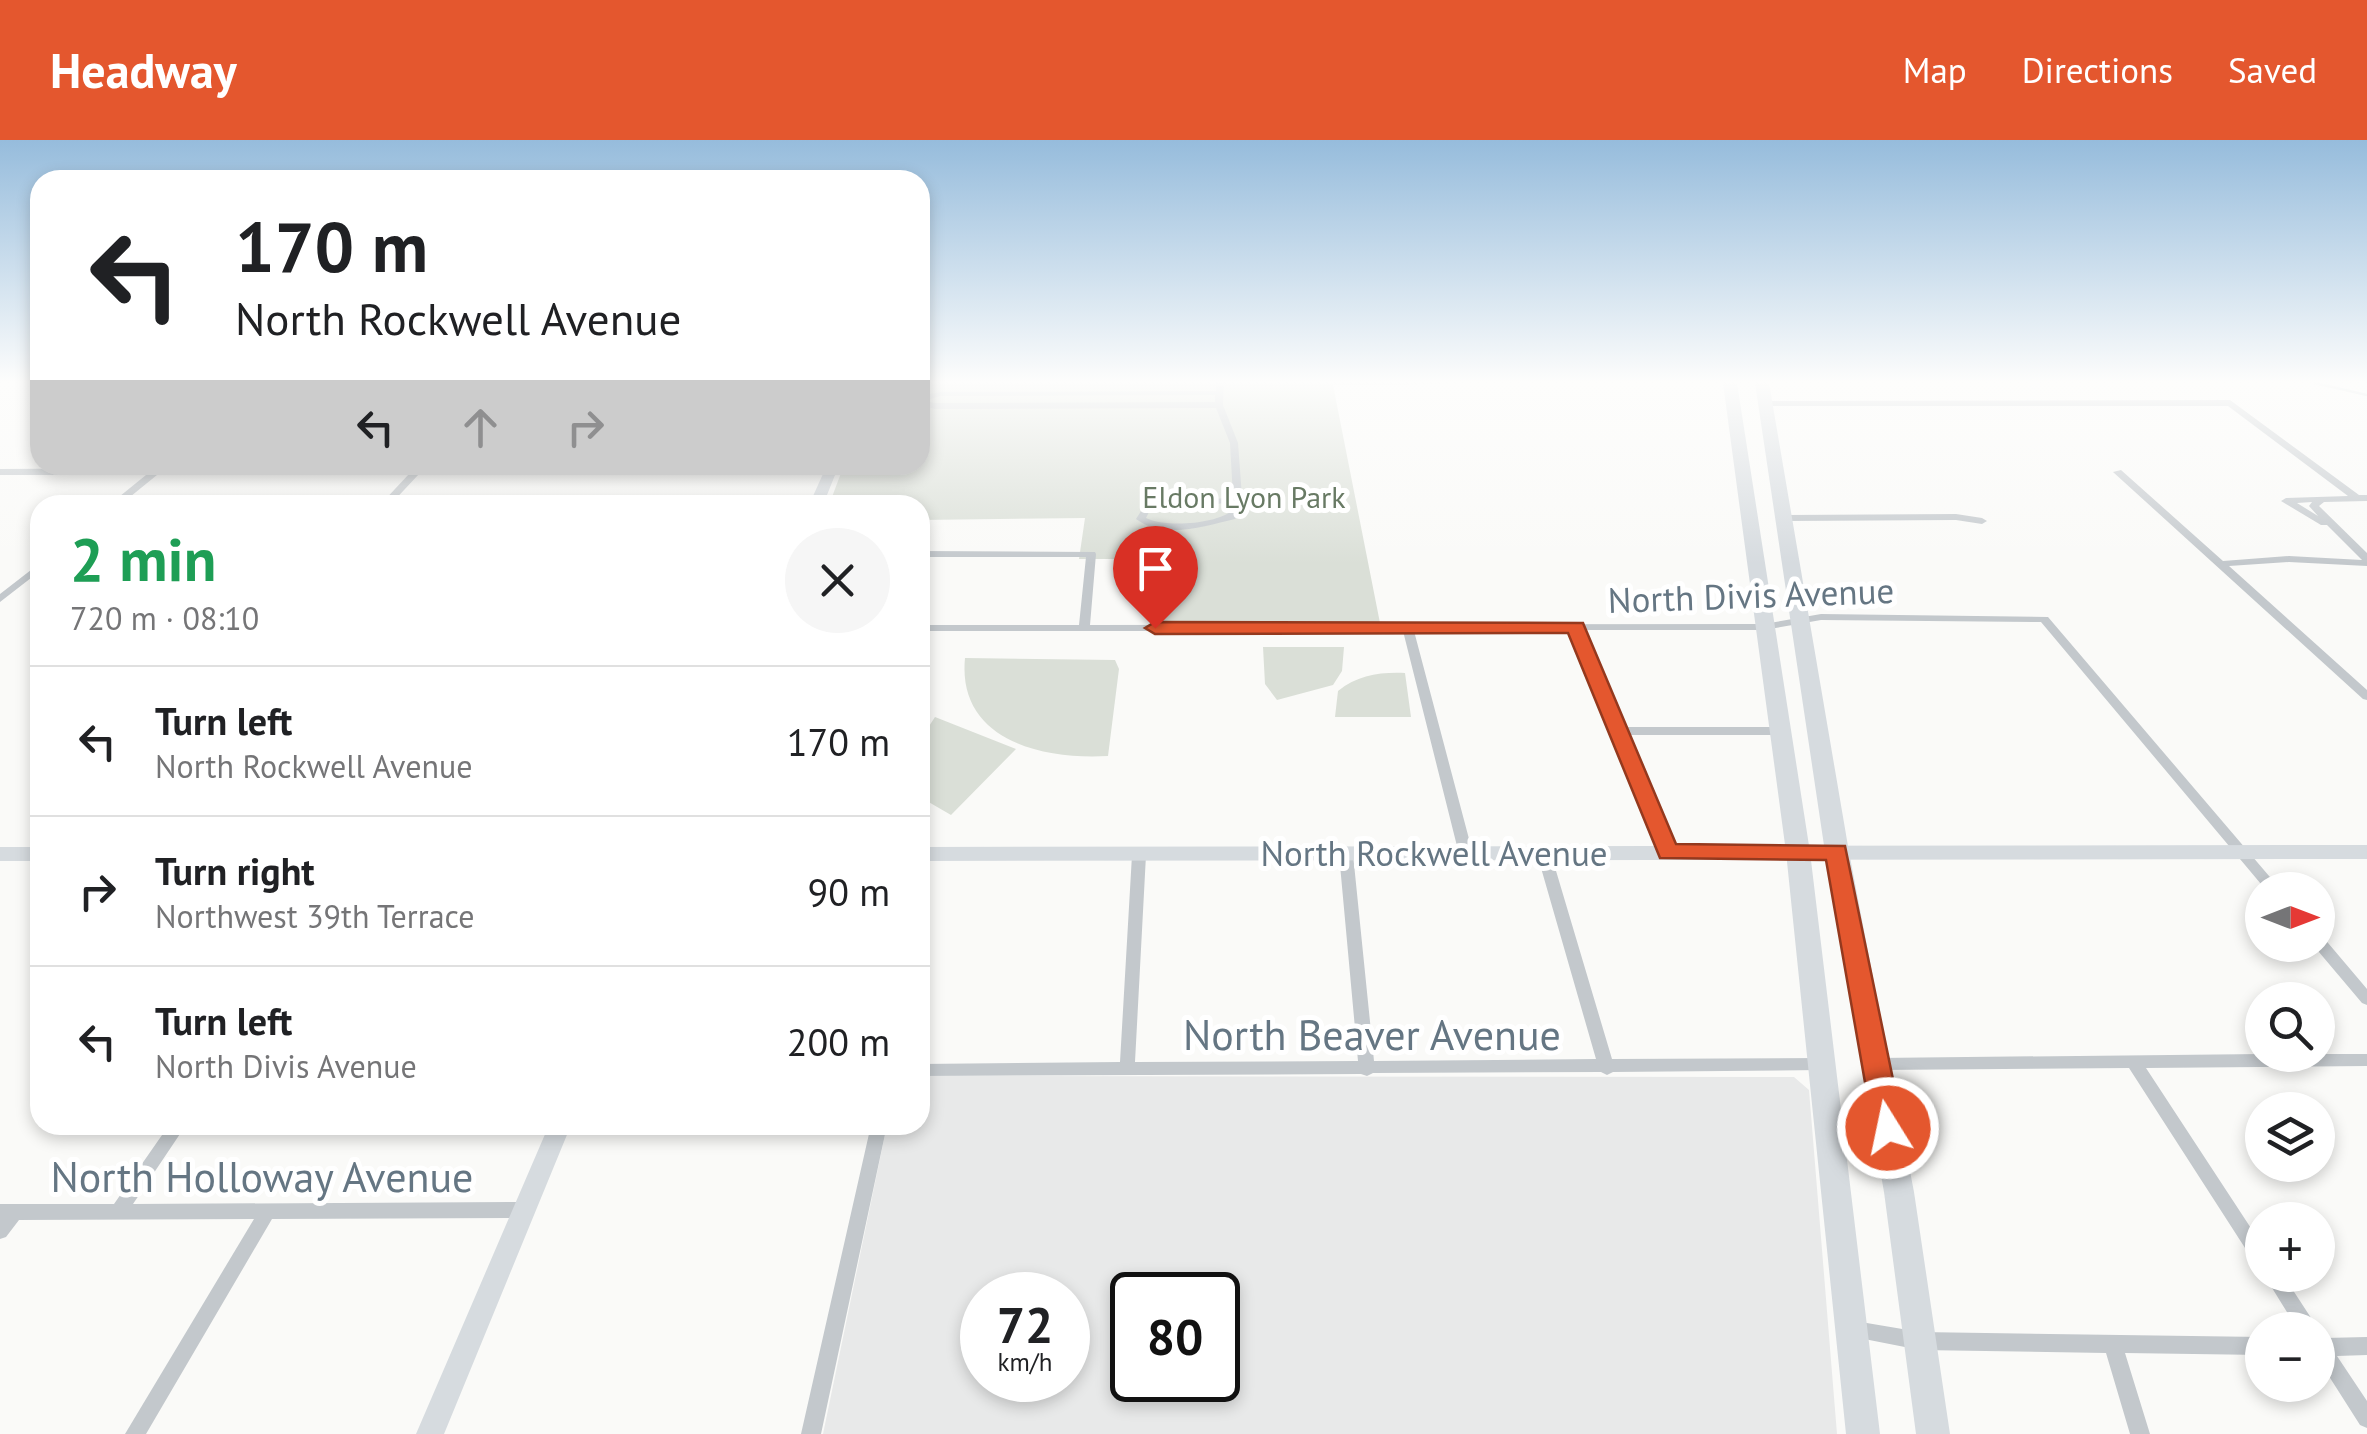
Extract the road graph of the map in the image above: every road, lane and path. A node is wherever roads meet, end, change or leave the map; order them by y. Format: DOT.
graph roads {
  1 [pos="1234,443"];
  2 [pos="1738,443"];
  3 [pos="1772,443"];
  4 [pos="2286,443"];
  5 [pos="1739,450"];
  6 [pos="1774,455"];
  7 [pos="0,472"];
  8 [pos="30,472"];
  9 [pos="2118,472"];
  10 [pos="151,475"];
  11 [pos="412,475"];
  12 [pos="126,495"];
  13 [pos="394,495"];
  14 [pos="2362,498"];
  15 [pos="1237,499"];
  16 [pos="2321,499"];
  17 [pos="1786,518"];
  18 [pos="1982,522"];
  19 [pos="2331,525"];
  20 [pos="930,554"];
  21 [pos="2367,561"];
  22 [pos="2220,564"];
  23 [pos="30,574"];
  24 [pos="0,598"];
  25 [pos="1801,618"];
  26 [pos="1764,626"];
  27 [pos="930,628"];
  28 [pos="1084,628"];
  29 [pos="1576,628"];
  30 [pos="1408,630"];
  31 [pos="2367,696"];
  32 [pos="1618,731"];
  33 [pos="1782,731"];
  34 [pos="1668,852"];
  35 [pos="1798,852"];
  36 [pos="1837,852"];
  37 [pos="2244,852"];
  38 [pos="2367,852"];
  39 [pos="0,854"];
  40 [pos="30,854"];
  41 [pos="930,854"];
  42 [pos="1346,854"];
  43 [pos="1466,854"];
  44 [pos="1544,854"];
  45 [pos="1139,855"];
  46 [pos="2260,872"];
  47 [pos="2335,961"];
  48 [pos="2367,1000"];
  49 [pos="2367,1060"];
  50 [pos="2134,1062"];
  51 [pos="1823,1064"];
  52 [pos="1877,1064"];
  53 [pos="1127,1068"];
  54 [pos="1607,1069"];
  55 [pos="930,1070"];
  56 [pos="1367,1070"];
  57 [pos="171,1135"];
  58 [pos="556,1135"];
  59 [pos="878,1135"];
  60 [pos="525,1210"];
  61 [pos="7,1212"];
  62 [pos="118,1212"];
  63 [pos="267,1212"];
  64 [pos="0,1231"];
  65 [pos="2245,1233"];
  66 [pos="1852,1330"];
  67 [pos="1920,1341"];
  68 [pos="2335,1343"];
  69 [pos="2113,1344"];
  70 [pos="2245,1346"];
  71 [pos="2367,1346"];
  72 [pos="2335,1370"];
  73 [pos="2367,1418"];
  74 [pos="134,1434"];
  75 [pos="430,1434"];
  76 [pos="810,1434"];
  77 [pos="1863,1434"];
  78 [pos="1933,1434"];
  79 [pos="2140,1434"];
  1 -- 15 [label="street"];
  2 -- 5 [label="highway"];
  3 -- 6 [label="highway"];
  4 -- 14 [label="street"];
  5 -- 6 [label="highway"];
  5 -- 26 [label="highway"];
  6 -- 17 [label="highway"];
  7 -- 8 [label="street"];
  9 -- 22 [label="street"];
  10 -- 12 [label="street"];
  11 -- 13 [label="street"];
  14 -- 16 [label="street"];
  15 -- 15 [label="street"];
  16 -- 19 [label="street"];
  16 -- 19 [label="street"];
  17 -- 18 [label="street"];
  17 -- 25 [label="highway"];
  19 -- 21 [label="street"];
  20 -- 28 [label="street"];
  21 -- 22 [label="street"];
  22 -- 31 [label="street"];
  23 -- 24 [label="street"];
  25 -- 26 [label="street, North Divis Avenue"];
  25 -- 36 [label="highway"];
  25 -- 37 [label="street, North Divis Avenue"];
  26 -- 29 [label="street, North Divis Avenue"];
  26 -- 33 [label="highway"];
  27 -- 28 [label="street, North Divis Avenue"];
  28 -- 30 [label="street, North Divis Avenue"];
  29 -- 30 [label="street, North Divis Avenue"];
  29 -- 32 [label="street"];
  30 -- 43 [label="street"];
  32 -- 33 [label="street"];
  32 -- 34 [label="street"];
  33 -- 35 [label="highway"];
  34 -- 35 [label="main road, North Rockwell Avenue"];
  34 -- 44 [label="main road, North Rockwell Avenue"];
  35 -- 36 [label="main road, North Rockwell Avenue"];
  35 -- 51 [label="highway"];
  36 -- 37 [label="main road, North Rockwell Avenue"];
  36 -- 52 [label="highway"];
  37 -- 38 [label="main road, North Rockwell Avenue"];
  37 -- 46 [label="street"];
  39 -- 40 [label="main road"];
  41 -- 45 [label="main road, North Rockwell Avenue"];
  42 -- 43 [label="main road, North Rockwell Avenue"];
  42 -- 45 [label="main road, North Rockwell Avenue"];
  42 -- 56 [label="street"];
  43 -- 44 [label="main road, North Rockwell Avenue"];
  44 -- 54 [label="street"];
  45 -- 53 [label="street"];
  47 -- 48 [label="street"];
  49 -- 50 [label="street"];
  50 -- 52 [label="street"];
  50 -- 65 [label="street"];
  51 -- 54 [label="street, North Beaver Avenue"];
  51 -- 66 [label="highway"];
  52 -- 67 [label="highway"];
  53 -- 55 [label="street, North Beaver Avenue"];
  53 -- 56 [label="street, North Beaver Avenue"];
  54 -- 56 [label="street, North Beaver Avenue"];
  57 -- 62 [label="street"];
  58 -- 60 [label="main road"];
  59 -- 76 [label="street"];
  60 -- 63 [label="street, North Holloway Avenue"];
  60 -- 75 [label="main road"];
  61 -- 62 [label="street, North Holloway Avenue"];
  61 -- 64 [label="street"];
  62 -- 63 [label="street, North Holloway Avenue"];
  63 -- 74 [label="street"];
  66 -- 67 [label="street"];
  66 -- 77 [label="highway"];
  67 -- 69 [label="street"];
  67 -- 78 [label="highway"];
  68 -- 71 [label="street"];
  69 -- 70 [label="street"];
  69 -- 79 [label="street"];
  72 -- 73 [label="street"];
}
